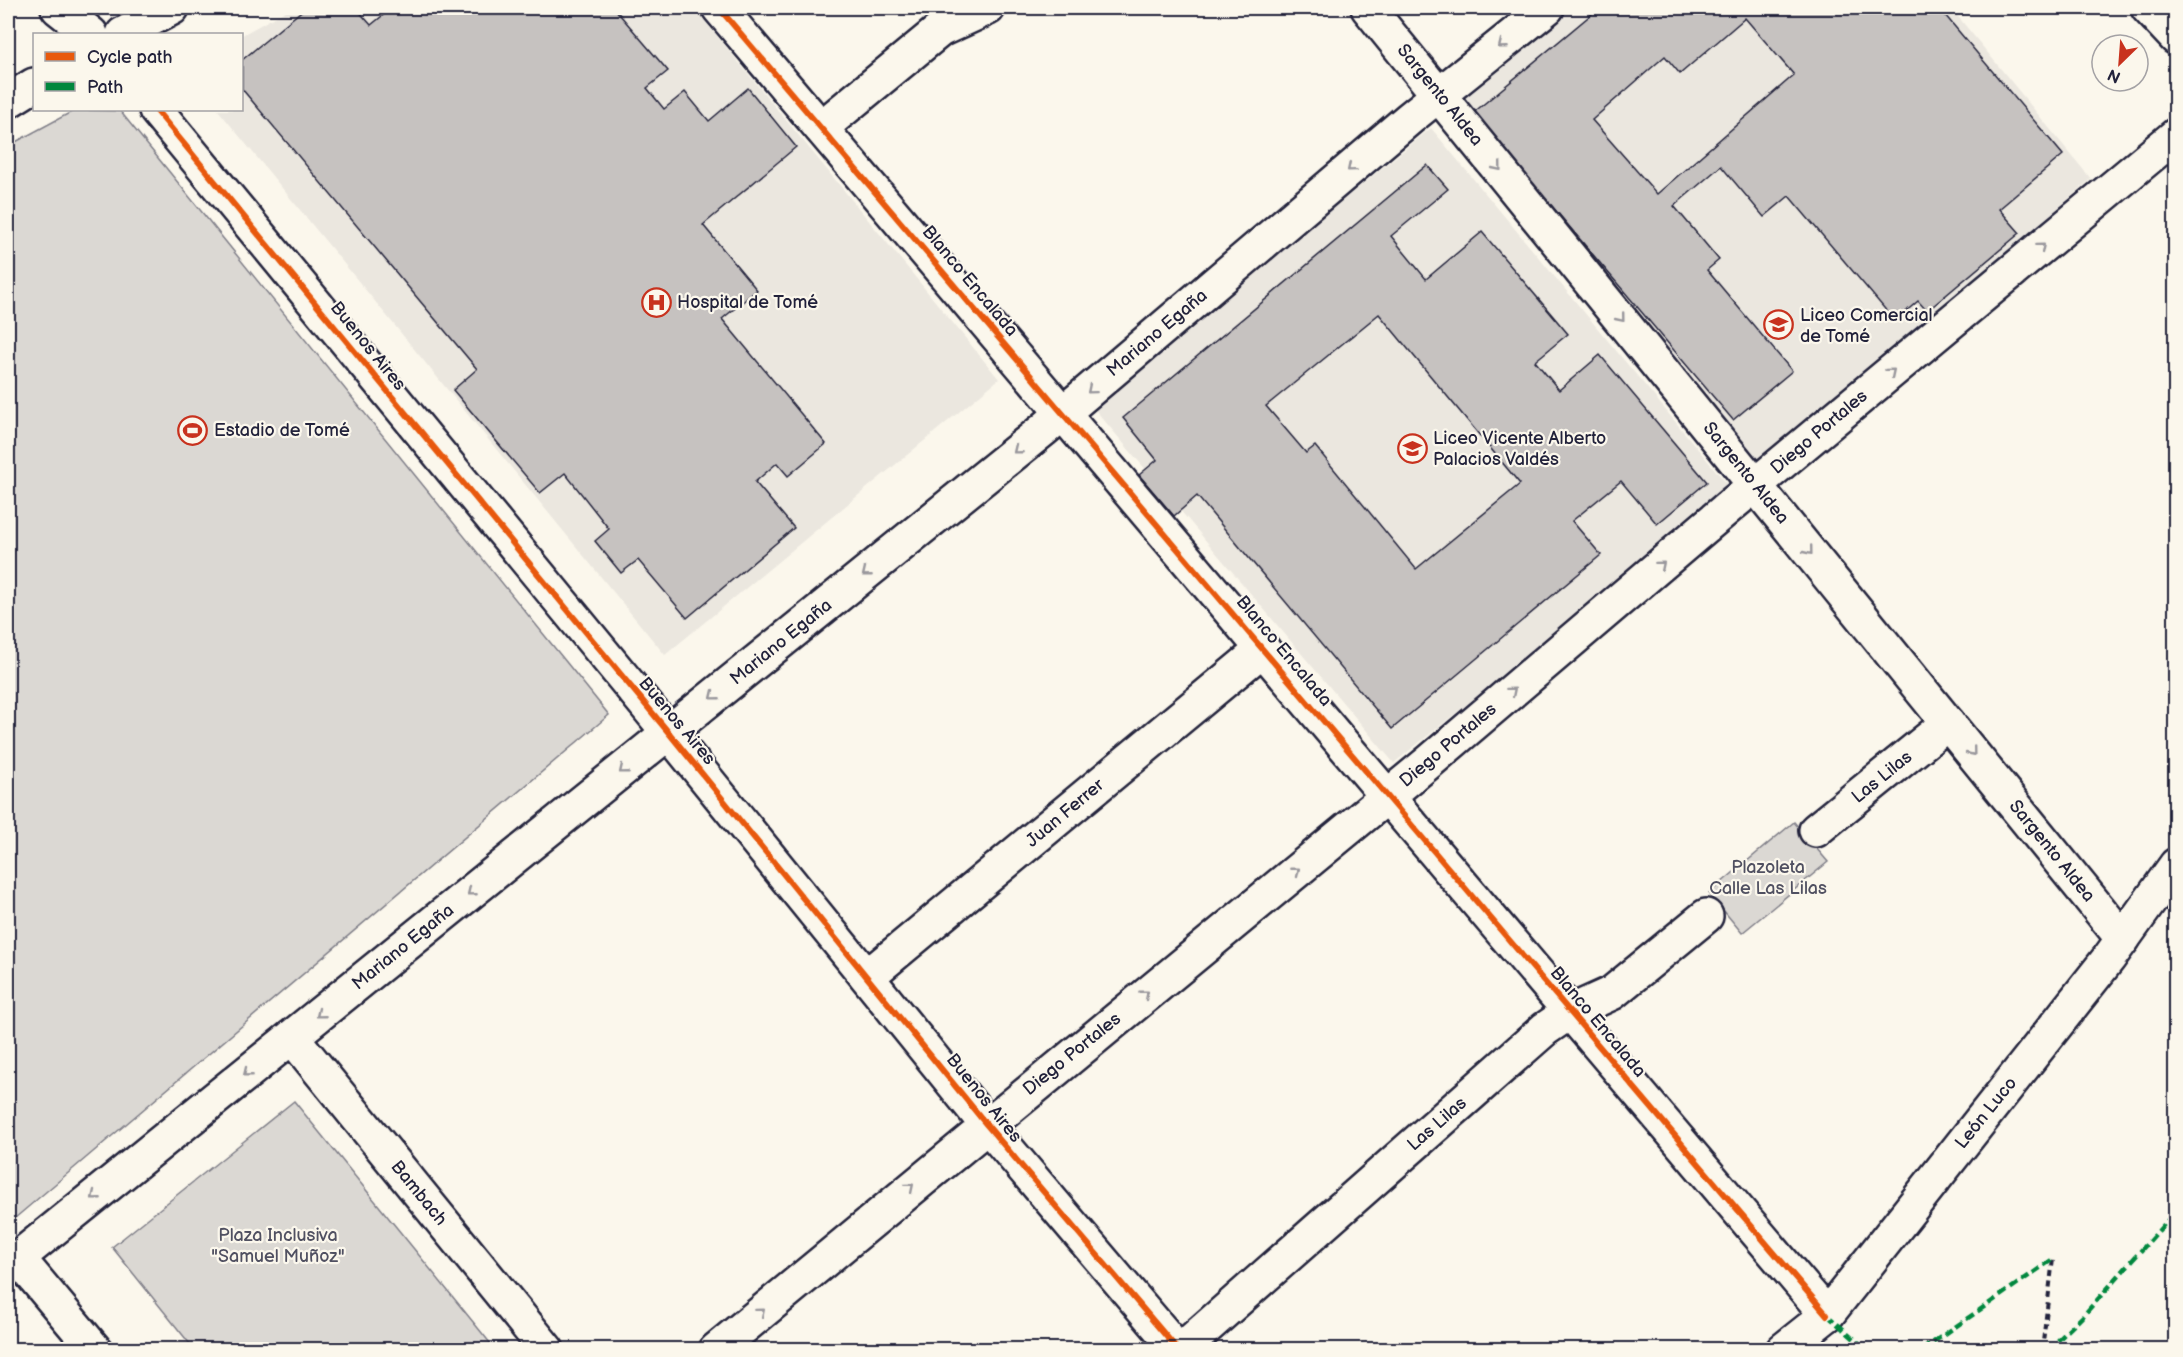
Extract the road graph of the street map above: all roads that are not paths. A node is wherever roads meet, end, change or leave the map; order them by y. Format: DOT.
graph roads {
  1 [pos="58,8"];
  2 [pos="172,8"];
  3 [pos="719,8"];
  4 [pos="988,8"];
  5 [pos="1368,8"];
  6 [pos="1547,8"];
  7 [pos="2148,8"];
  8 [pos="90,33"];
  9 [pos="125,33"];
  10 [pos="2175,38"];
  11 [pos="33,86"];
  12 [pos="1439,97"];
  13 [pos="8,101"];
  14 [pos="157,111"];
  15 [pos="821,128"];
  16 [pos="2175,135"];
  17 [pos="1063,413"];
  18 [pos="1755,485"];
  19 [pos="1263,649"];
  20 [pos="1948,723"];
  21 [pos="669,733"];
  22 [pos="1387,795"];
  23 [pos="1816,830"];
  24 [pos="2175,865"];
  25 [pos="1706,916"];
  26 [pos="2123,939"];
  27 [pos="868,976"];
  28 [pos="1570,1011"];
  29 [pos="292,1036"];
  30 [pos="986,1124"];
  31 [pos="13,1262"];
  32 [pos="1827,1315"];
  33 [pos="95,1350"];
  34 [pos="547,1350"];
  35 [pos="716,1350"];
  36 [pos="1179,1350"];
  37 [pos="1783,1350"];
  1 -- 8 [label="street"];
  2 -- 9 [label="street"];
  3 -- 15 [label="street, Blanco Encalada"];
  4 -- 15 [label="street"];
  5 -- 12 [label="street, Sargento Aldea"];
  6 -- 12 [label="street, Mariano Egaña, one-way"];
  7 -- 10 [label="street"];
  11 -- 13 [label="street"];
  12 -- 17 [label="street, Mariano Egaña, one-way"];
  12 -- 18 [label="street, Sargento Aldea, one-way"];
  14 -- 21 [label="street, Buenos Aires"];
  15 -- 17 [label="street, Blanco Encalada"];
  18 -- 16 [label="street, Diego Portales, one-way"];
  17 -- 19 [label="street, Blanco Encalada"];
  17 -- 21 [label="street, Mariano Egaña, one-way"];
  18 -- 20 [label="street, Sargento Aldea, one-way"];
  22 -- 18 [label="street, Diego Portales, one-way"];
  19 -- 22 [label="street, Blanco Encalada"];
  19 -- 27 [label="street, Juan Ferrer"];
  20 -- 23 [label="street, Las Lilas"];
  20 -- 26 [label="street, Sargento Aldea, one-way"];
  21 -- 27 [label="street, Buenos Aires"];
  21 -- 29 [label="street, Mariano Egaña, one-way"];
  22 -- 28 [label="street, Blanco Encalada"];
  30 -- 22 [label="street, Diego Portales, one-way"];
  24 -- 26 [label="street, León Luco"];
  25 -- 28 [label="street, Las Lilas"];
  26 -- 32 [label="street, León Luco"];
  27 -- 30 [label="street, Buenos Aires"];
  28 -- 32 [label="street, Blanco Encalada"];
  28 -- 36 [label="street, Las Lilas"];
  29 -- 31 [label="street, Mariano Egaña, one-way"];
  29 -- 34 [label="street, Bambach"];
  35 -- 30 [label="street, Diego Portales, one-way"];
  30 -- 36 [label="street, Buenos Aires"];
  31 -- 33 [label="street"];
  32 -- 37 [label="street, León Luco"];
}
